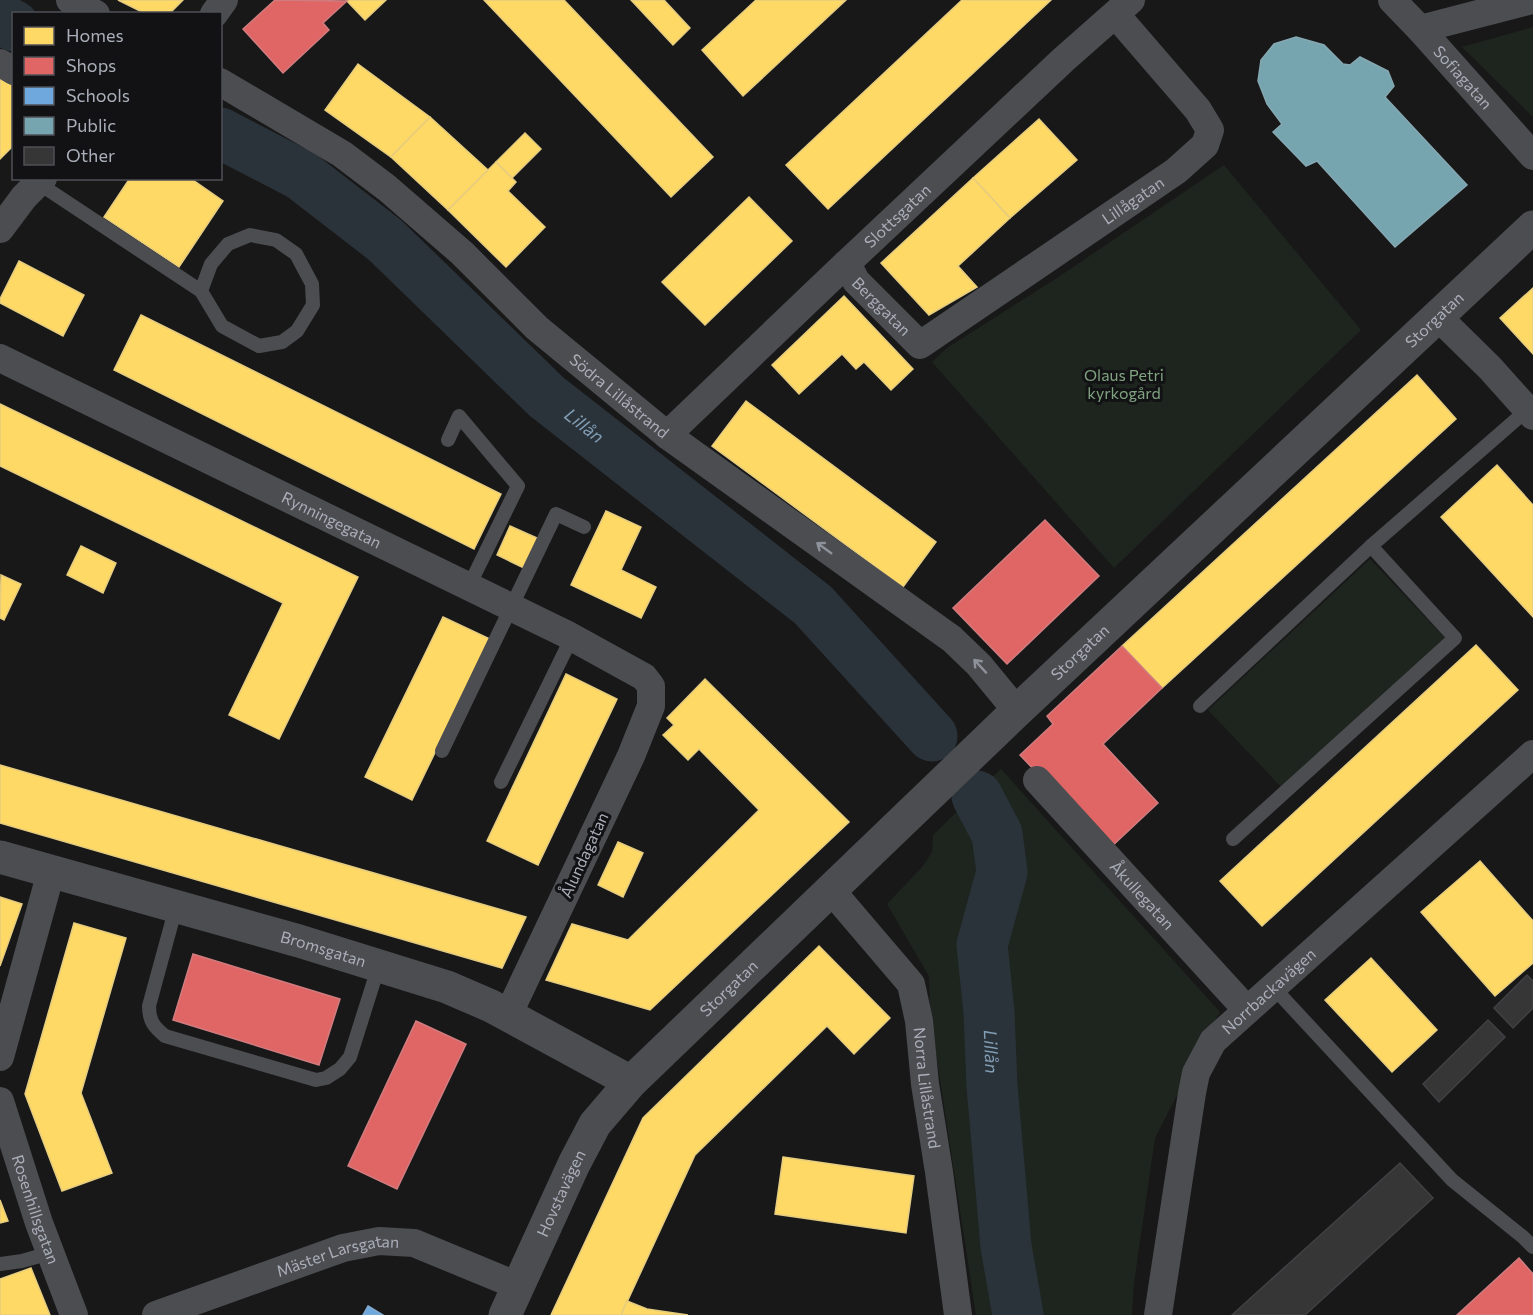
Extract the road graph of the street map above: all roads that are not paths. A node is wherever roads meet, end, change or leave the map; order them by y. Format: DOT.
graph roads {
  1 [pos="70,0"];
  2 [pos="1392,0"];
  3 [pos="1532,0"];
  4 [pos="1124,8"];
  5 [pos="92,12"];
  6 [pos="1420,29"];
  7 [pos="222,83"];
  8 [pos="1533,156"];
  9 [pos="41,181"];
  10 [pos="1533,227"];
  11 [pos="0,230"];
  12 [pos="847,263"];
  13 [pos="201,291"];
  14 [pos="1437,316"];
  15 [pos="920,345"];
  16 [pos="0,358"];
  17 [pos="1530,413"];
  18 [pos="667,435"];
  19 [pos="448,440"];
  20 [pos="584,528"];
  21 [pos="1371,546"];
  22 [pos="469,586"];
  23 [pos="512,608"];
  24 [pos="572,637"];
  25 [pos="651,693"];
  26 [pos="1200,706"];
  27 [pos="1017,711"];
  28 [pos="442,751"];
  29 [pos="1533,754"];
  30 [pos="1037,780"];
  31 [pos="501,782"];
  32 [pos="1233,839"];
  33 [pos="0,857"];
  34 [pos="51,872"];
  35 [pos="830,890"];
  36 [pos="176,907"];
  37 [pos="379,965"];
  38 [pos="1273,987"];
  39 [pos="8,998"];
  40 [pos="1247,1010"];
  41 [pos="508,1015"];
  42 [pos="0,1057"];
  43 [pos="631,1082"];
  44 [pos="0,1101"];
  45 [pos="1533,1247"];
  46 [pos="50,1253"];
  47 [pos="0,1264"];
  48 [pos="512,1301"];
  49 [pos="74,1315"];
  50 [pos="156,1315"];
  51 [pos="958,1315"];
  52 [pos="1158,1315"];
  1 -- 5 [label="street"];
  2 -- 6 [label="street, Sofiagatan"];
  3 -- 6 [label="street"];
  4 -- 12 [label="street, Slottsgatan"];
  4 -- 15 [label="street, Lillågatan"];
  6 -- 8 [label="street, Sofiagatan"];
  7 -- 18 [label="street, Södra Lillåstrand"];
  9 -- 11 [label="street"];
  9 -- 13 [label="lane"];
  10 -- 14 [label="street, Storgatan"];
  12 -- 15 [label="street, Berggatan"];
  12 -- 18 [label="street, Slottsgatan"];
  13 -- 13 [label="lane"];
  14 -- 17 [label="street"];
  14 -- 27 [label="street, Storgatan"];
  16 -- 22 [label="street, Rynningegatan"];
  17 -- 21 [label="lane"];
  27 -- 18 [label="street, Södra Lillåstrand, one-way"];
  19 -- 22 [label="lane"];
  20 -- 23 [label="lane"];
  21 -- 26 [label="lane"];
  21 -- 32 [label="lane"];
  22 -- 23 [label="street, Rynningegatan"];
  23 -- 24 [label="street, Rynningegatan"];
  23 -- 28 [label="lane"];
  24 -- 25 [label="street, Rynningegatan"];
  24 -- 31 [label="lane"];
  25 -- 41 [label="street, Ålundagatan"];
  27 -- 35 [label="street, Storgatan"];
  29 -- 38 [label="street, Norrbackavägen"];
  30 -- 40 [label="street, Åkullegatan"];
  33 -- 34 [label="street, Bromsgatan"];
  34 -- 36 [label="street, Bromsgatan"];
  34 -- 39 [label="street"];
  35 -- 43 [label="street, Storgatan"];
  35 -- 51 [label="street, Norra Lillåstrand"];
  36 -- 37 [label="street, Bromsgatan"];
  36 -- 37 [label="lane"];
  37 -- 41 [label="street, Bromsgatan"];
  38 -- 40 [label="street, Norrbackavägen"];
  38 -- 45 [label="lane"];
  39 -- 42 [label="street"];
  40 -- 52 [label="street, Norrbackavägen"];
  41 -- 43 [label="street, Bromsgatan"];
  43 -- 48 [label="street, Hovstavägen"];
  44 -- 46 [label="street, Rosenhillsgatan"];
  46 -- 47 [label="lane"];
  46 -- 49 [label="street, Rosenhillsgatan"];
  48 -- 50 [label="street, Mäster Larsgatan"];
}
